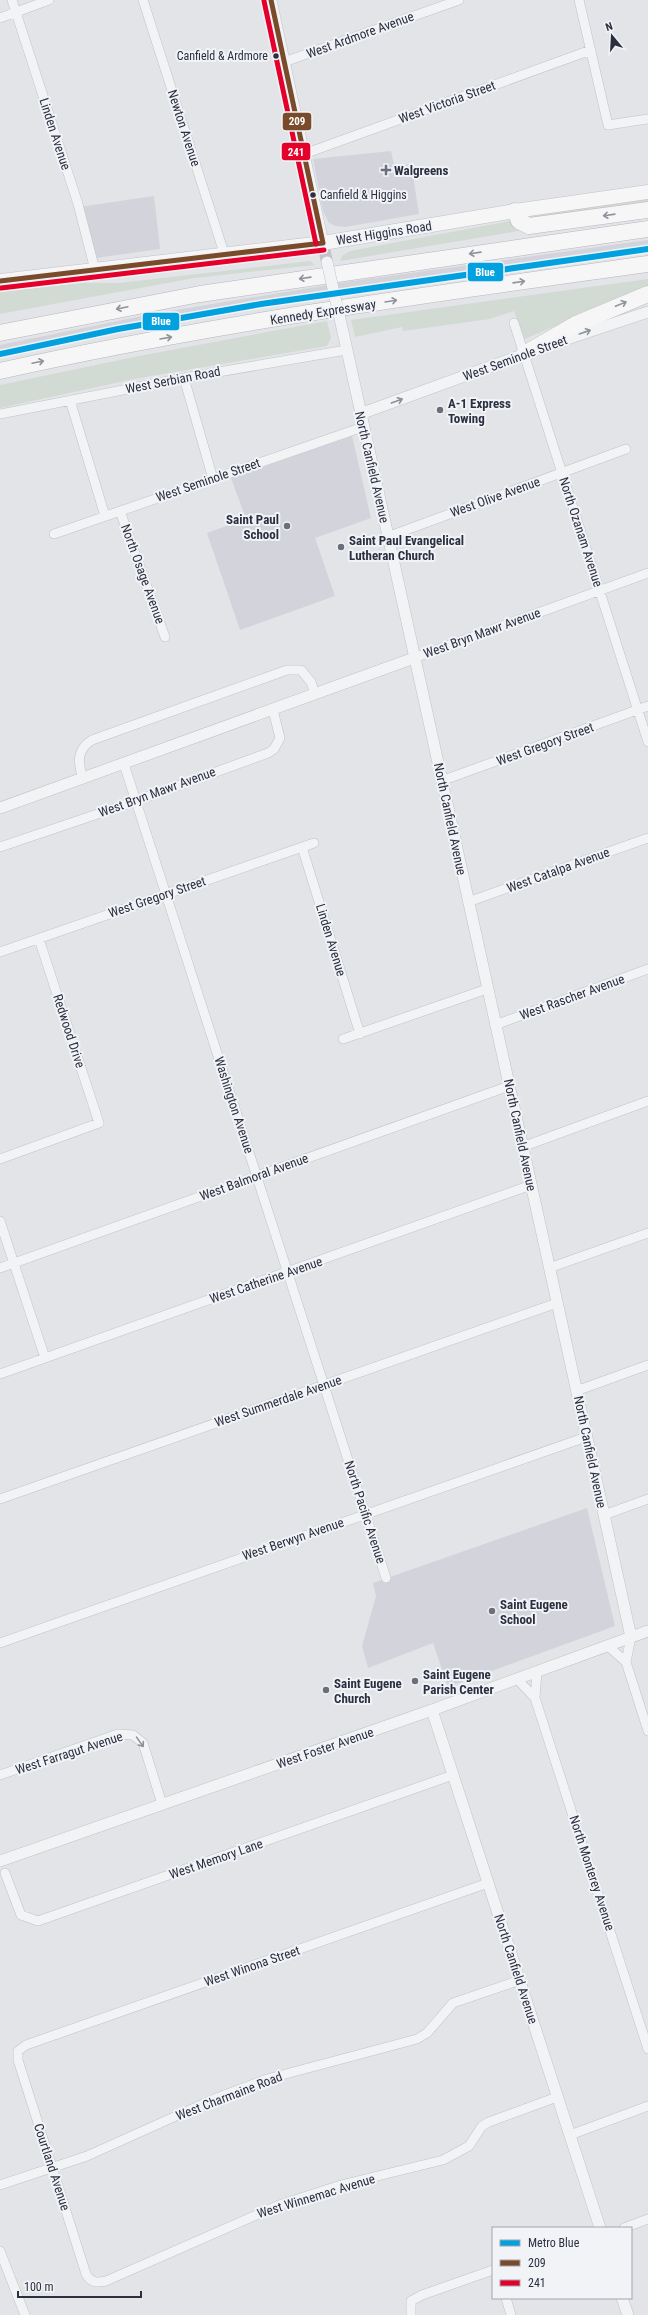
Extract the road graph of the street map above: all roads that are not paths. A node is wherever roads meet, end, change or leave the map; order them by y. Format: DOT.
graph roads {
  1 [pos="12,0"];
  2 [pos="48,0"];
  3 [pos="143,0"];
  4 [pos="271,0"];
  5 [pos="459,0"];
  6 [pos="579,0"];
  7 [pos="16,12"];
  8 [pos="0,18"];
  9 [pos="591,50"];
  10 [pos="284,62"];
  11 [pos="648,120"];
  12 [pos="304,154"];
  13 [pos="648,192"];
  14 [pos="648,210"];
  15 [pos="515,211"];
  16 [pos="648,229"];
  17 [pos="323,243"];
  18 [pos="225,256"];
  19 [pos="327,262"];
  20 [pos="648,264"];
  21 [pos="95,270"];
  22 [pos="0,281"];
  23 [pos="648,294"];
  24 [pos="647,315"];
  25 [pos="514,323"];
  26 [pos="0,326"];
  27 [pos="30,327"];
  28 [pos="0,333"];
  29 [pos="346,350"];
  30 [pos="524,354"];
  31 [pos="0,371"];
  32 [pos="184,378"];
  33 [pos="70,400"];
  34 [pos="0,414"];
  35 [pos="360,414"];
  36 [pos="363,427"];
  37 [pos="626,450"];
  38 [pos="562,473"];
  39 [pos="213,479"];
  40 [pos="120,511"];
  41 [pos="105,516"];
  42 [pos="54,534"];
  43 [pos="387,537"];
  44 [pos="648,573"];
  45 [pos="600,591"];
  46 [pos="165,637"];
  47 [pos="414,658"];
  48 [pos="315,694"];
  49 [pos="648,706"];
  50 [pos="273,710"];
  51 [pos="638,710"];
  52 [pos="648,742"];
  53 [pos="124,764"];
  54 [pos="83,779"];
  55 [pos="441,781"];
  56 [pos="136,801"];
  57 [pos="0,808"];
  58 [pos="648,838"];
  59 [pos="314,843"];
  60 [pos="0,847"];
  61 [pos="302,847"];
  62 [pos="166,894"];
  63 [pos="468,902"];
  64 [pos="39,938"];
  65 [pos="0,952"];
  66 [pos="648,969"];
  67 [pos="487,989"];
  68 [pos="495,1025"];
  69 [pos="360,1034"];
  70 [pos="343,1039"];
  71 [pos="509,1086"];
  72 [pos="648,1101"];
  73 [pos="522,1147"];
  74 [pos="0,1159"];
  75 [pos="257,1176"];
  76 [pos="531,1185"];
  77 [pos="0,1221"];
  78 [pos="648,1233"];
  79 [pos="14,1263"];
  80 [pos="0,1268"];
  81 [pos="549,1268"];
  82 [pos="288,1273"];
  83 [pos="557,1303"];
  84 [pos="45,1358"];
  85 [pos="648,1365"];
  86 [pos="0,1374"];
  87 [pos="324,1385"];
  88 [pos="576,1391"];
  89 [pos="586,1437"];
  90 [pos="344,1447"];
  91 [pos="0,1499"];
  92 [pos="648,1499"];
  93 [pos="366,1514"];
  94 [pos="604,1515"];
  95 [pos="386,1578"];
  96 [pos="648,1631"];
  97 [pos="631,1637"];
  98 [pos="0,1642"];
  99 [pos="608,1646"];
  100 [pos="626,1662"];
  101 [pos="537,1672"];
  102 [pos="517,1679"];
  103 [pos="535,1698"];
  104 [pos="432,1710"];
  105 [pos="648,1731"];
  106 [pos="453,1775"];
  107 [pos="0,1776"];
  108 [pos="162,1804"];
  109 [pos="0,1861"];
  110 [pos="5,1873"];
  111 [pos="488,1882"];
  112 [pos="520,1980"];
  113 [pos="648,2049"];
  114 [pos="18,2050"];
  115 [pos="557,2097"];
  116 [pos="648,2106"];
  117 [pos="570,2135"];
  118 [pos="53,2169"];
  119 [pos="0,2185"];
  120 [pos="648,2219"];
  121 [pos="600,2227"];
  122 [pos="627,2227"];
  123 [pos="0,2251"];
  124 [pos="492,2270"];
  125 [pos="92,2281"];
  126 [pos="506,2299"];
  127 [pos="622,2299"];
  128 [pos="25,2315"];
  129 [pos="411,2315"];
  130 [pos="512,2315"];
  131 [pos="628,2315"];
  1 -- 7 [label="street, Linden Avenue"];
  2 -- 7 [label="street"];
  3 -- 18 [label="street, Newton Avenue"];
  4 -- 10 [label="street, North Canfield Avenue"];
  5 -- 10 [label="street, West Ardmore Avenue"];
  6 -- 9 [label="street"];
  7 -- 8 [label="street"];
  7 -- 21 [label="street, Linden Avenue"];
  9 -- 11 [label="street"];
  9 -- 12 [label="street, West Victoria Street"];
  10 -- 12 [label="street, North Canfield Avenue"];
  12 -- 17 [label="street, North Canfield Avenue"];
  13 -- 15 [label="main road, West Higgins Road"];
  14 -- 15 [label="highway, one-way"];
  15 -- 17 [label="main road, West Higgins Road"];
  16 -- 27 [label="highway, one-way"];
  17 -- 18 [label="main road, West Higgins Road"];
  17 -- 19 [label="main road, North Canfield Avenue"];
  18 -- 21 [label="main road, West Higgins Road"];
  19 -- 29 [label="street, North Canfield Avenue, bridge"];
  31 -- 20 [label="highway, Kennedy Expressway, one-way"];
  21 -- 22 [label="main road, West Higgins Road"];
  30 -- 23 [label="highway, one-way"];
  30 -- 24 [label="street, West Seminole Street, one-way"];
  25 -- 30 [label="street, North Ozanam Avenue"];
  26 -- 27 [label="highway"];
  27 -- 28 [label="highway"];
  29 -- 32 [label="street, West Serbian Road"];
  29 -- 35 [label="street, North Canfield Avenue"];
  35 -- 30 [label="street, West Seminole Street, one-way"];
  30 -- 38 [label="street, North Ozanam Avenue"];
  32 -- 33 [label="street, West Serbian Road"];
  32 -- 39 [label="street"];
  33 -- 34 [label="street, West Serbian Road"];
  33 -- 41 [label="street, North Osage Avenue"];
  35 -- 36 [label="street, North Canfield Avenue"];
  36 -- 39 [label="street, West Seminole Street"];
  36 -- 43 [label="street, North Canfield Avenue"];
  37 -- 38 [label="street, West Olive Avenue"];
  38 -- 43 [label="street, West Olive Avenue"];
  38 -- 45 [label="street, North Ozanam Avenue"];
  39 -- 40 [label="street, West Seminole Street"];
  40 -- 41 [label="street, West Seminole Street"];
  40 -- 46 [label="street, North Osage Avenue"];
  41 -- 42 [label="street, West Seminole Street"];
  43 -- 47 [label="street, North Canfield Avenue"];
  44 -- 45 [label="street, West Bryn Mawr Avenue"];
  45 -- 47 [label="street, West Bryn Mawr Avenue"];
  45 -- 51 [label="street, North Ozanam Avenue"];
  47 -- 48 [label="street, West Bryn Mawr Avenue"];
  47 -- 55 [label="street, North Canfield Avenue"];
  48 -- 50 [label="street, West Bryn Mawr Avenue"];
  48 -- 54 [label="street"];
  49 -- 51 [label="street, West Gregory Street"];
  50 -- 53 [label="street, West Bryn Mawr Avenue"];
  50 -- 56 [label="street, West Bryn Mawr Avenue"];
  51 -- 52 [label="street, North Ozanam Avenue"];
  51 -- 55 [label="street, West Gregory Street"];
  53 -- 54 [label="street, West Bryn Mawr Avenue"];
  53 -- 56 [label="street, Washington Avenue"];
  54 -- 57 [label="street, West Bryn Mawr Avenue"];
  55 -- 63 [label="street, North Canfield Avenue"];
  56 -- 60 [label="street, West Bryn Mawr Avenue"];
  56 -- 62 [label="street, Washington Avenue"];
  58 -- 63 [label="street, West Catalpa Avenue"];
  59 -- 61 [label="street, West Gregory Street"];
  61 -- 62 [label="street, West Gregory Street"];
  61 -- 69 [label="street, Linden Avenue"];
  62 -- 64 [label="street, West Gregory Street"];
  62 -- 75 [label="street, Washington Avenue"];
  63 -- 67 [label="street, North Canfield Avenue"];
  64 -- 65 [label="street, West Gregory Street"];
  64 -- 74 [label="street, Redwood Drive"];
  66 -- 68 [label="street, West Rascher Avenue"];
  67 -- 68 [label="street, North Canfield Avenue"];
  67 -- 69 [label="street"];
  68 -- 71 [label="street, North Canfield Avenue"];
  69 -- 70 [label="street"];
  71 -- 73 [label="street, North Canfield Avenue"];
  71 -- 75 [label="street, West Balmoral Avenue"];
  72 -- 73 [label="street"];
  73 -- 76 [label="street, North Canfield Avenue"];
  75 -- 79 [label="street, West Balmoral Avenue"];
  75 -- 82 [label="street, Washington Avenue"];
  76 -- 81 [label="street, North Canfield Avenue"];
  76 -- 82 [label="street, West Catherine Avenue"];
  77 -- 79 [label="street"];
  78 -- 81 [label="street"];
  79 -- 80 [label="street, West Balmoral Avenue"];
  79 -- 84 [label="street"];
  81 -- 83 [label="street, North Canfield Avenue"];
  82 -- 84 [label="street, West Catherine Avenue"];
  82 -- 87 [label="street, Washington Avenue"];
  83 -- 87 [label="street, West Summerdale Avenue"];
  83 -- 88 [label="street, North Canfield Avenue"];
  84 -- 86 [label="street, West Catherine Avenue"];
  85 -- 88 [label="street"];
  87 -- 90 [label="street, Washington Avenue"];
  87 -- 91 [label="street, West Summerdale Avenue"];
  88 -- 89 [label="street, North Canfield Avenue"];
  89 -- 93 [label="street, West Berwyn Avenue"];
  89 -- 94 [label="street, North Canfield Avenue"];
  90 -- 93 [label="street, North Pacific Avenue"];
  92 -- 94 [label="street"];
  93 -- 95 [label="street, North Pacific Avenue"];
  93 -- 98 [label="street, West Berwyn Avenue"];
  94 -- 97 [label="street, North Canfield Avenue"];
  96 -- 97 [label="street, West Foster Avenue"];
  97 -- 99 [label="street, West Foster Avenue"];
  97 -- 100 [label="street"];
  99 -- 100 [label="street"];
  99 -- 101 [label="street, West Foster Avenue"];
  100 -- 105 [label="street"];
  101 -- 102 [label="street, West Foster Avenue"];
  101 -- 103 [label="street, North Monterey Avenue"];
  102 -- 103 [label="street, North Monterey Avenue"];
  102 -- 104 [label="street, West Foster Avenue"];
  103 -- 113 [label="street, North Monterey Avenue"];
  104 -- 106 [label="street, North Canfield Avenue"];
  104 -- 108 [label="street, West Foster Avenue"];
  106 -- 110 [label="street, West Memory Lane"];
  106 -- 111 [label="street, North Canfield Avenue"];
  107 -- 108 [label="street, West Farragut Avenue, one-way"];
  108 -- 109 [label="street, West Foster Avenue"];
  111 -- 112 [label="street, North Canfield Avenue"];
  111 -- 114 [label="street, West Winona Street"];
  112 -- 115 [label="street, North Canfield Avenue"];
  112 -- 118 [label="street, West Charmaine Road"];
  114 -- 118 [label="street, Courtland Avenue"];
  115 -- 117 [label="street, North Canfield Avenue"];
  115 -- 125 [label="street, West Winnemac Avenue"];
  116 -- 117 [label="street"];
  117 -- 121 [label="street, North Canfield Avenue"];
  118 -- 119 [label="street, West Charmaine Road"];
  118 -- 125 [label="street, Courtland Avenue"];
  120 -- 122 [label="street"];
  123 -- 128 [label="street"];
  124 -- 129 [label="street"];
  126 -- 130 [label="street"];
  127 -- 131 [label="street"];
}
